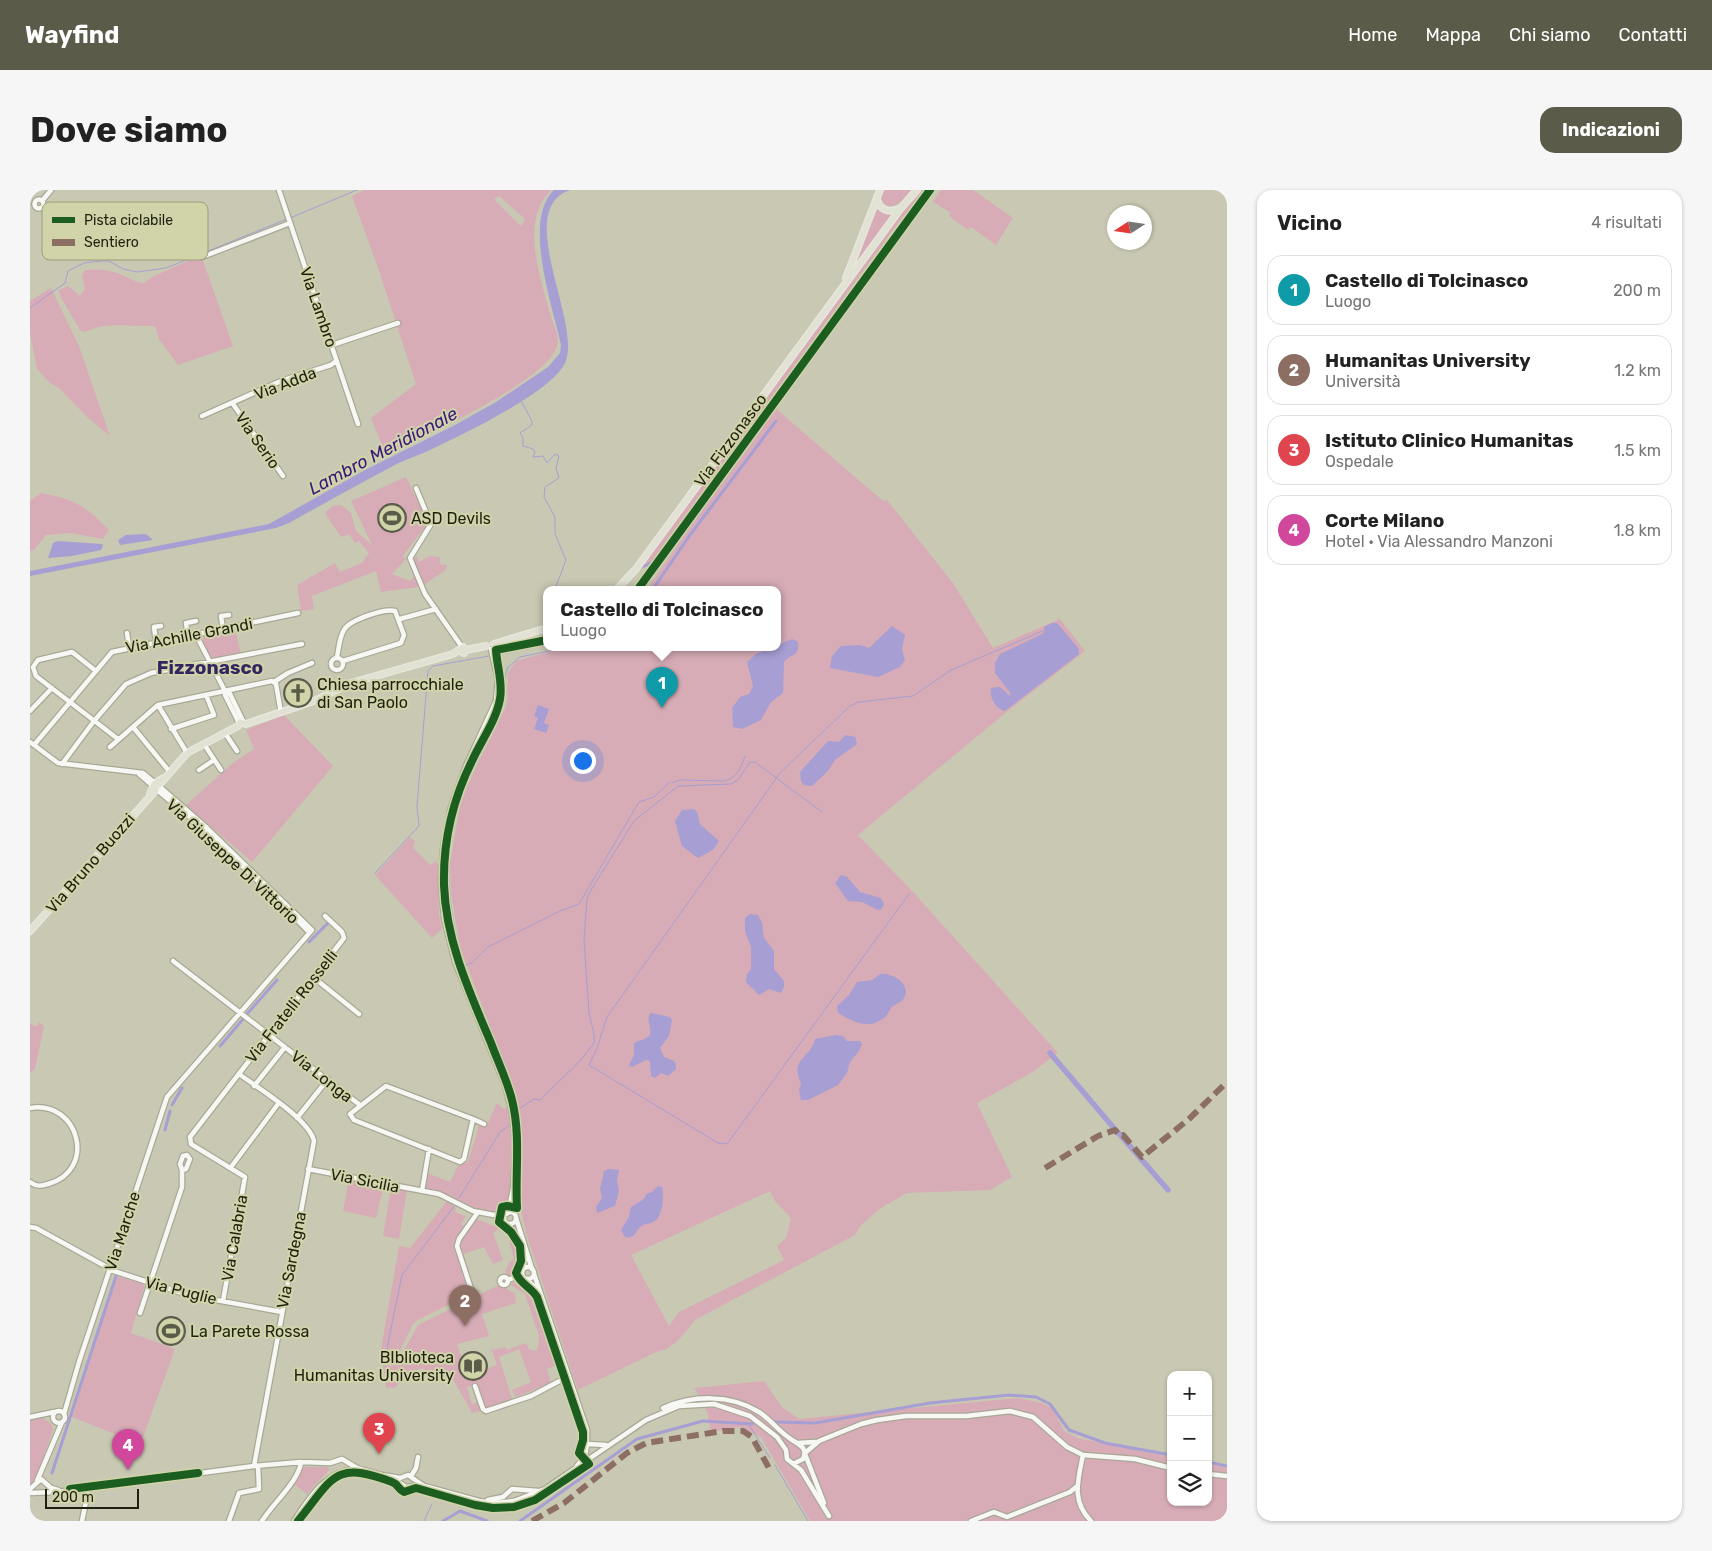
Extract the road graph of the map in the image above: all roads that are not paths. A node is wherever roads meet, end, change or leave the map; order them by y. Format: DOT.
graph roads {
  1 [pos="51,190"];
  2 [pos="279,190"];
  3 [pos="917,190"];
  4 [pos="878,192"];
  5 [pos="30,198"];
  6 [pos="901,208"];
  7 [pos="290,222"];
  8 [pos="208,255"];
  9 [pos="840,289"];
  10 [pos="398,323"];
  11 [pos="332,345"];
  12 [pos="336,361"];
  13 [pos="233,404"];
  14 [pos="202,416"];
  15 [pos="358,424"];
  16 [pos="282,476"];
  17 [pos="416,488"];
  18 [pos="620,586"];
  19 [pos="436,609"];
  20 [pos="298,614"];
  21 [pos="229,615"];
  22 [pos="400,619"];
  23 [pos="196,621"];
  24 [pos="161,626"];
  25 [pos="223,629"];
  26 [pos="543,629"];
  27 [pos="127,633"];
  28 [pos="196,635"];
  29 [pos="188,636"];
  30 [pos="156,642"];
  31 [pos="302,644"];
  32 [pos="129,647"];
  33 [pos="491,648"];
  34 [pos="462,649"];
  35 [pos="338,657"];
  36 [pos="343,661"];
  37 [pos="210,663"];
  38 [pos="312,663"];
  39 [pos="96,671"];
  40 [pos="274,682"];
  41 [pos="52,688"];
  42 [pos="225,691"];
  43 [pos="206,695"];
  44 [pos="70,702"];
  45 [pos="158,705"];
  46 [pos="30,711"];
  47 [pos="281,713"];
  48 [pos="94,721"];
  49 [pos="241,724"];
  50 [pos="133,727"];
  51 [pos="171,729"];
  52 [pos="225,733"];
  53 [pos="118,739"];
  54 [pos="32,744"];
  55 [pos="204,744"];
  56 [pos="110,746"];
  57 [pos="237,750"];
  58 [pos="187,753"];
  59 [pos="214,760"];
  60 [pos="62,764"];
  61 [pos="199,770"];
  62 [pos="221,770"];
  63 [pos="169,771"];
  64 [pos="156,787"];
  65 [pos="324,916"];
  66 [pos="30,931"];
  67 [pos="173,961"];
  68 [pos="313,977"];
  69 [pos="240,1012"];
  70 [pos="359,1014"];
  71 [pos="269,1034"];
  72 [pos="285,1046"];
  73 [pos="239,1074"];
  74 [pos="328,1079"];
  75 [pos="254,1086"];
  76 [pos="278,1104"];
  77 [pos="360,1105"];
  78 [pos="30,1108"];
  79 [pos="297,1118"];
  80 [pos="473,1119"];
  81 [pos="484,1124"];
  82 [pos="191,1144"];
  83 [pos="429,1149"];
  84 [pos="187,1155"];
  85 [pos="231,1168"];
  86 [pos="308,1169"];
  87 [pos="182,1170"];
  88 [pos="30,1182"];
  89 [pos="513,1188"];
  90 [pos="422,1191"];
  91 [pos="478,1212"];
  92 [pos="507,1213"];
  93 [pos="494,1215"];
  94 [pos="515,1216"];
  95 [pos="507,1222"];
  96 [pos="30,1227"];
  97 [pos="521,1236"];
  98 [pos="526,1249"];
  99 [pos="110,1269"];
  100 [pos="532,1269"];
  101 [pos="522,1272"];
  102 [pos="534,1274"];
  103 [pos="526,1279"];
  104 [pos="508,1280"];
  105 [pos="150,1282"];
  106 [pos="541,1294"];
  107 [pos="473,1295"];
  108 [pos="223,1301"];
  109 [pos="282,1312"];
  110 [pos="140,1313"];
  111 [pos="569,1376"];
  112 [pos="475,1386"];
  113 [pos="68,1397"];
  114 [pos="56,1411"];
  115 [pos="43,1414"];
  116 [pos="64,1414"];
  117 [pos="30,1417"];
  118 [pos="646,1420"];
  119 [pos="54,1421"];
  120 [pos="62,1422"];
  121 [pos="585,1424"];
  122 [pos="56,1434"];
  123 [pos="819,1441"];
  124 [pos="612,1443"];
  125 [pos="798,1443"];
  126 [pos="595,1444"];
  127 [pos="586,1447"];
  128 [pos="786,1450"];
  129 [pos="1076,1452"];
  130 [pos="594,1453"];
  131 [pos="805,1453"];
  132 [pos="1083,1455"];
  133 [pos="418,1457"];
  134 [pos="1093,1457"];
  135 [pos="338,1460"];
  136 [pos="301,1462"];
  137 [pos="347,1462"];
  138 [pos="330,1463"];
  139 [pos="795,1463"];
  140 [pos="1081,1464"];
  141 [pos="45,1466"];
  142 [pos="256,1466"];
  143 [pos="1167,1467"];
  144 [pos="336,1468"];
  145 [pos="357,1468"];
  146 [pos="576,1468"];
  147 [pos="343,1471"];
  148 [pos="1212,1474"];
  149 [pos="382,1475"];
  150 [pos="331,1476"];
  151 [pos="1227,1476"];
  152 [pos="403,1477"];
  153 [pos="412,1478"];
  154 [pos="36,1482"];
  155 [pos="46,1482"];
  156 [pos="402,1484"];
  157 [pos="411,1486"];
  158 [pos="424,1486"];
  159 [pos="89,1487"];
  160 [pos="1076,1487"];
  161 [pos="62,1490"];
  162 [pos="517,1490"];
  163 [pos="30,1491"];
  164 [pos="39,1492"];
  165 [pos="45,1492"];
  166 [pos="539,1492"];
  167 [pos="1070,1492"];
  168 [pos="507,1493"];
  169 [pos="1077,1497"];
  170 [pos="518,1498"];
  171 [pos="512,1500"];
  172 [pos="480,1501"];
  173 [pos="830,1519"];
  174 [pos="82,1521"];
  175 [pos="229,1521"];
  176 [pos="262,1521"];
  177 [pos="294,1521"];
  178 [pos="971,1521"];
  179 [pos="1091,1521"];
  1 -- 5 [label="street"];
  2 -- 7 [label="street, Via Lambro"];
  3 -- 6 [label="main road, Via Fizzonasco"];
  4 -- 6 [label="main road"];
  4 -- 9 [label="main road, Via Fizzonasco"];
  6 -- 9 [label="main road, Via Fizzonasco"];
  7 -- 8 [label="street"];
  7 -- 11 [label="street, Via Lambro"];
  9 -- 18 [label="main road, Via Fizzonasco"];
  10 -- 11 [label="street"];
  11 -- 12 [label="street, Via Lambro"];
  12 -- 13 [label="street, Via Adda"];
  12 -- 15 [label="street, Via Lambro"];
  13 -- 14 [label="street, Via Adda"];
  13 -- 16 [label="street, Via Serio"];
  17 -- 19 [label="street"];
  19 -- 22 [label="street"];
  19 -- 34 [label="street"];
  20 -- 25 [label="street, Via Achille Grandi"];
  21 -- 25 [label="street"];
  22 -- 35 [label="street"];
  22 -- 36 [label="street"];
  23 -- 29 [label="street"];
  24 -- 30 [label="street"];
  25 -- 28 [label="street, Via Achille Grandi"];
  26 -- 33 [label="main road"];
  27 -- 32 [label="street"];
  28 -- 29 [label="street, Via Achille Grandi"];
  28 -- 37 [label="street"];
  29 -- 30 [label="street, Via Achille Grandi"];
  30 -- 32 [label="street, Via Achille Grandi"];
  31 -- 37 [label="street"];
  32 -- 39 [label="street, Via Achille Grandi"];
  33 -- 34 [label="main road"];
  33 -- 89 [label="street"];
  34 -- 47 [label="main road"];
  35 -- 36 [label="street"];
  35 -- 36 [label="street"];
  37 -- 42 [label="street"];
  37 -- 48 [label="street"];
  38 -- 40 [label="street"];
  39 -- 41 [label="street"];
  39 -- 44 [label="street, Via Achille Grandi"];
  40 -- 42 [label="street"];
  40 -- 47 [label="street"];
  41 -- 44 [label="street"];
  41 -- 46 [label="street"];
  42 -- 43 [label="street"];
  42 -- 49 [label="street"];
  43 -- 45 [label="street"];
  43 -- 51 [label="street"];
  44 -- 48 [label="street"];
  44 -- 54 [label="street, Via Achille Grandi"];
  45 -- 50 [label="street"];
  45 -- 51 [label="street"];
  47 -- 49 [label="main road"];
  48 -- 53 [label="street"];
  48 -- 60 [label="street"];
  49 -- 52 [label="main road"];
  50 -- 53 [label="street"];
  50 -- 63 [label="street"];
  51 -- 58 [label="street"];
  52 -- 55 [label="main road"];
  52 -- 57 [label="street"];
  53 -- 56 [label="street"];
  54 -- 60 [label="street"];
  55 -- 58 [label="main road"];
  55 -- 59 [label="street"];
  58 -- 63 [label="main road"];
  59 -- 61 [label="street"];
  59 -- 62 [label="street"];
  60 -- 64 [label="street, Via Giuseppe Di Vittorio"];
  63 -- 64 [label="main road"];
  64 -- 66 [label="main road, Via Bruno Buozzi"];
  64 -- 69 [label="street, Via Giuseppe Di Vittorio"];
  65 -- 68 [label="street, Via Fratelli Rosselli"];
  67 -- 69 [label="street, Via Longa"];
  68 -- 70 [label="street"];
  68 -- 71 [label="street, Via Fratelli Rosselli"];
  69 -- 71 [label="street, Via Longa"];
  69 -- 99 [label="street, Via Marche"];
  71 -- 72 [label="street, Via Longa"];
  71 -- 73 [label="street, Via Fratelli Rosselli"];
  72 -- 74 [label="street, Via Longa"];
  72 -- 75 [label="street"];
  73 -- 75 [label="street, Via Sardegna"];
  73 -- 82 [label="street, Via Fratelli Rosselli"];
  74 -- 77 [label="street, Via Longa"];
  74 -- 79 [label="street"];
  75 -- 76 [label="street, Via Sardegna"];
  76 -- 79 [label="street, Via Sardegna"];
  76 -- 85 [label="street"];
  77 -- 80 [label="street"];
  77 -- 83 [label="street"];
  78 -- 88 [label="street"];
  79 -- 86 [label="street, Via Sardegna"];
  80 -- 81 [label="street"];
  80 -- 83 [label="street"];
  82 -- 84 [label="street, Via Fratelli Rosselli"];
  82 -- 85 [label="street"];
  83 -- 90 [label="street"];
  84 -- 87 [label="street"];
  84 -- 87 [label="street"];
  85 -- 108 [label="street, Via Calabria"];
  86 -- 90 [label="street, Via Sicilia"];
  86 -- 109 [label="street, Via Sardegna"];
  87 -- 105 [label="street"];
  89 -- 92 [label="street"];
  89 -- 94 [label="street"];
  90 -- 91 [label="street, Via Sicilia"];
  91 -- 93 [label="street, Via Sicilia"];
  91 -- 107 [label="street"];
  92 -- 93 [label="street"];
  92 -- 94 [label="street"];
  92 -- 95 [label="street"];
  93 -- 95 [label="street"];
  94 -- 95 [label="street"];
  94 -- 97 [label="street"];
  95 -- 97 [label="street"];
  96 -- 99 [label="street, Via Puglie"];
  97 -- 98 [label="street"];
  98 -- 100 [label="street"];
  98 -- 101 [label="street"];
  99 -- 105 [label="street, Via Puglie"];
  99 -- 113 [label="street, Via Marche"];
  100 -- 101 [label="street"];
  100 -- 102 [label="street"];
  101 -- 103 [label="street"];
  101 -- 104 [label="street"];
  102 -- 103 [label="street"];
  102 -- 106 [label="street"];
  103 -- 106 [label="street"];
  105 -- 108 [label="street, Via Puglie"];
  105 -- 110 [label="street"];
  106 -- 111 [label="street"];
  108 -- 109 [label="street, Via Puglie"];
  109 -- 142 [label="street, Via Sardegna"];
  111 -- 112 [label="street"];
  111 -- 121 [label="street"];
  113 -- 114 [label="street"];
  113 -- 116 [label="street, Via Marche"];
  114 -- 115 [label="street"];
  114 -- 116 [label="street"];
  114 -- 119 [label="street"];
  115 -- 117 [label="street"];
  115 -- 119 [label="street"];
  116 -- 120 [label="street, Via Marche"];
  118 -- 124 [label="street"];
  118 -- 125 [label="street"];
  118 -- 128 [label="street"];
  119 -- 120 [label="street"];
  119 -- 122 [label="street"];
  120 -- 122 [label="street, Via Marche"];
  121 -- 126 [label="street"];
  121 -- 127 [label="street"];
  122 -- 141 [label="street, Via Marche"];
  123 -- 125 [label="street"];
  123 -- 129 [label="street"];
  123 -- 131 [label="street"];
  124 -- 126 [label="street"];
  124 -- 130 [label="street"];
  125 -- 128 [label="street"];
  125 -- 131 [label="street"];
  126 -- 127 [label="street"];
  126 -- 130 [label="street"];
  127 -- 130 [label="street"];
  127 -- 146 [label="street"];
  128 -- 139 [label="street"];
  129 -- 132 [label="street"];
  129 -- 140 [label="street"];
  130 -- 146 [label="street"];
  131 -- 139 [label="street"];
  131 -- 173 [label="street"];
  132 -- 134 [label="street"];
  132 -- 140 [label="street"];
  133 -- 153 [label="street"];
  134 -- 140 [label="street"];
  134 -- 143 [label="street"];
  135 -- 137 [label="street"];
  135 -- 138 [label="street"];
  135 -- 144 [label="street"];
  136 -- 138 [label="street"];
  136 -- 142 [label="street"];
  136 -- 176 [label="street"];
  137 -- 145 [label="street"];
  137 -- 147 [label="street"];
  138 -- 144 [label="street"];
  139 -- 173 [label="street"];
  140 -- 160 [label="street"];
  141 -- 154 [label="street"];
  141 -- 155 [label="street"];
  142 -- 159 [label="street"];
  142 -- 175 [label="street, Via Sardegna"];
  144 -- 147 [label="street"];
  144 -- 150 [label="street"];
  145 -- 147 [label="street"];
  145 -- 149 [label="street"];
  146 -- 166 [label="street"];
  147 -- 150 [label="street"];
  148 -- 151 [label="street"];
  149 -- 152 [label="street"];
  149 -- 156 [label="street"];
  150 -- 177 [label="street"];
  152 -- 153 [label="street"];
  152 -- 156 [label="street"];
  153 -- 157 [label="street"];
  153 -- 158 [label="street"];
  154 -- 155 [label="street"];
  154 -- 163 [label="street"];
  154 -- 164 [label="street"];
  155 -- 161 [label="street"];
  155 -- 165 [label="street"];
  156 -- 157 [label="street"];
  157 -- 158 [label="street"];
  158 -- 172 [label="street"];
  159 -- 161 [label="street"];
  159 -- 174 [label="street"];
  160 -- 167 [label="street"];
  160 -- 169 [label="street"];
  161 -- 165 [label="street"];
  162 -- 166 [label="street"];
  162 -- 168 [label="street"];
  162 -- 170 [label="street"];
  163 -- 164 [label="street"];
  164 -- 165 [label="street"];
  166 -- 170 [label="street"];
  167 -- 169 [label="street"];
  167 -- 178 [label="street"];
  168 -- 171 [label="street"];
  168 -- 172 [label="street"];
  169 -- 179 [label="street"];
  170 -- 171 [label="street"];
  171 -- 172 [label="street"];
}
